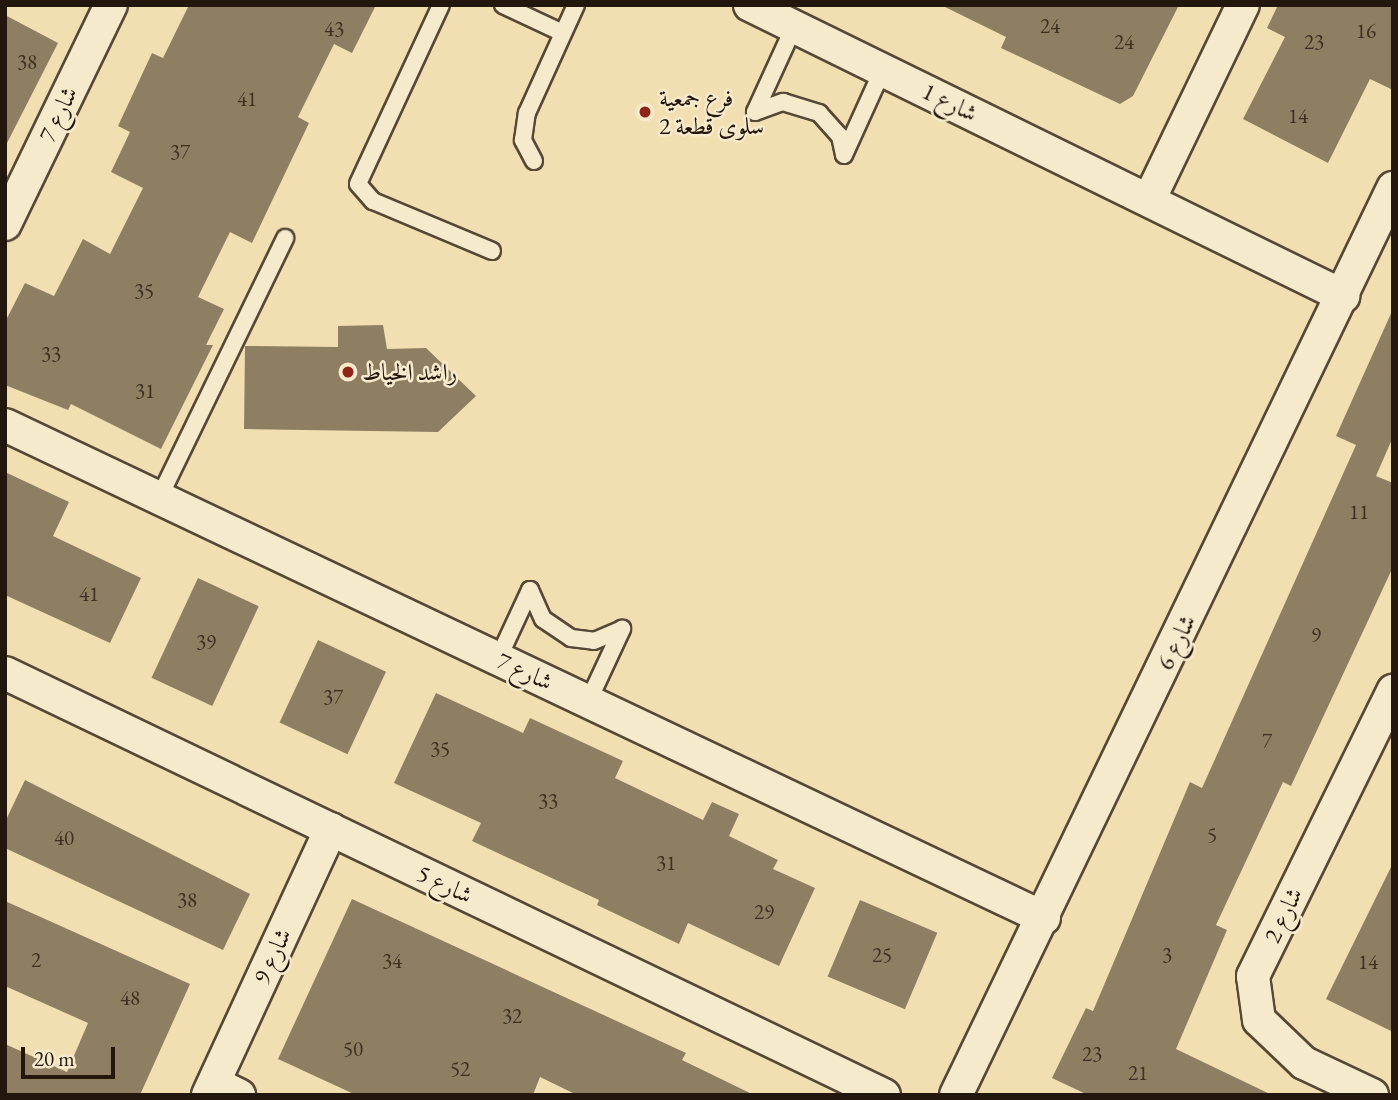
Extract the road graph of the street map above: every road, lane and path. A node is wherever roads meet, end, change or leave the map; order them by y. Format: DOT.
graph roads {
  1 [pos="111,5"];
  2 [pos="441,5"];
  3 [pos="503,5"];
  4 [pos="576,5"];
  5 [pos="750,5"];
  6 [pos="1243,5"];
  7 [pos="794,27"];
  8 [pos="563,33"];
  9 [pos="883,69"];
  10 [pos="534,161"];
  11 [pos="1393,188"];
  12 [pos="1150,198"];
  13 [pos="5,224"];
  14 [pos="285,238"];
  15 [pos="492,251"];
  16 [pos="1343,296"];
  17 [pos="5,425"];
  18 [pos="159,498"];
  19 [pos="498,659"];
  20 [pos="8,680"];
  21 [pos="1392,697"];
  22 [pos="588,702"];
  23 [pos="331,829"];
  24 [pos="1044,918"];
  25 [pos="221,1091"];
  26 [pos="884,1095"];
  27 [pos="956,1095"];
  28 [pos="1372,1095"];
  1 -- 13 [label="street, شارع 7"];
  2 -- 15 [label="lane"];
  3 -- 8 [label="lane"];
  4 -- 8 [label="lane"];
  5 -- 7 [label="street, شارع 1"];
  6 -- 12 [label="street"];
  7 -- 9 [label="street, شارع 1"];
  7 -- 9 [label="lane"];
  8 -- 10 [label="lane"];
  9 -- 12 [label="street, شارع 1"];
  11 -- 16 [label="street, شارع 6"];
  12 -- 16 [label="street, شارع 1"];
  14 -- 18 [label="lane"];
  16 -- 24 [label="street, شارع 6"];
  17 -- 18 [label="street, شارع 7"];
  18 -- 19 [label="street, شارع 7"];
  19 -- 22 [label="street, شارع 7"];
  19 -- 22 [label="lane"];
  20 -- 23 [label="street, شارع 5"];
  21 -- 28 [label="street, شارع 2"];
  22 -- 24 [label="street, شارع 7"];
  23 -- 25 [label="street, شارع 9"];
  23 -- 26 [label="street, شارع 5"];
  24 -- 27 [label="street, شارع 6"];
}
